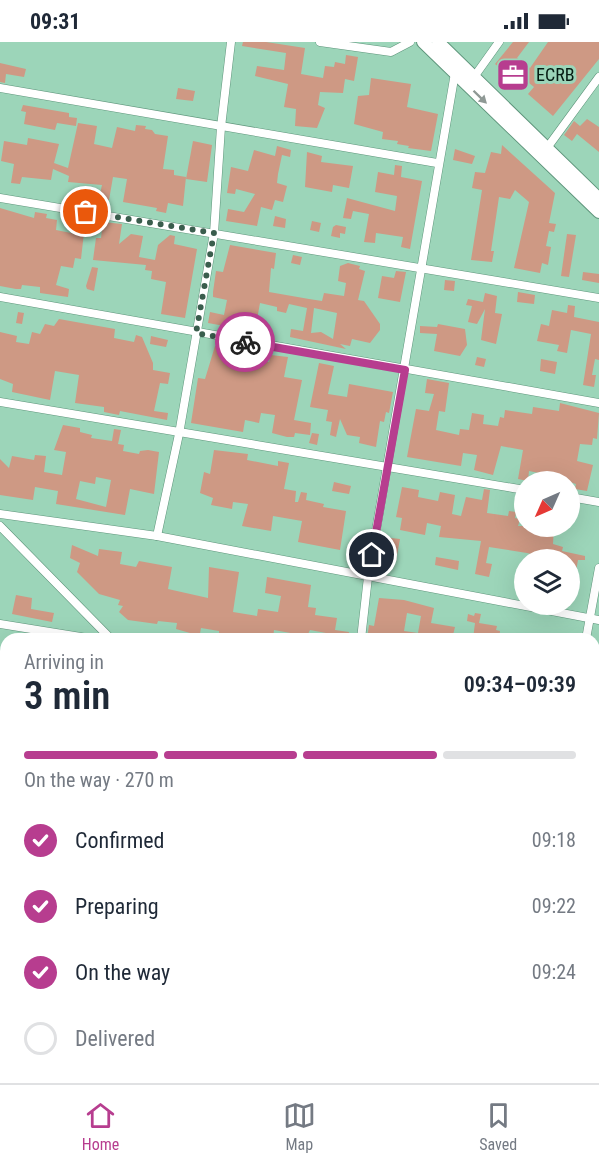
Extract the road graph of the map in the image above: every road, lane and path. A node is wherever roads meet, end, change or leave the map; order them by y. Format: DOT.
graph roads {
  1 [pos="231,42"];
  2 [pos="320,42"];
  3 [pos="410,42"];
  4 [pos="423,42"];
  5 [pos="438,42"];
  6 [pos="499,42"];
  7 [pos="455,73"];
  8 [pos="474,77"];
  9 [pos="599,77"];
  10 [pos="0,88"];
  11 [pos="220,127"];
  12 [pos="547,148"];
  13 [pos="437,163"];
  14 [pos="0,198"];
  15 [pos="599,199"];
  16 [pos="599,212"];
  17 [pos="214,233"];
  18 [pos="422,268"];
  19 [pos="0,297"];
  20 [pos="599,298"];
  21 [pos="196,333"];
  22 [pos="405,370"];
  23 [pos="0,402"];
  24 [pos="599,403"];
  25 [pos="179,434"];
  26 [pos="388,469"];
  27 [pos="514,488"];
  28 [pos="580,499"];
  29 [pos="599,502"];
  30 [pos="0,514"];
  31 [pos="0,526"];
  32 [pos="157,536"];
  33 [pos="599,568"];
  34 [pos="368,577"];
  35 [pos="590,618"];
  36 [pos="599,620"];
  37 [pos="0,624"];
  38 [pos="56,633"];
  39 [pos="105,633"];
  40 [pos="362,633"];
  41 [pos="587,633"];
  1 -- 11 [label="street"];
  2 -- 3 [label="street"];
  4 -- 7 [label="main road"];
  5 -- 8 [label="main road"];
  6 -- 8 [label="street"];
  7 -- 13 [label="street"];
  7 -- 16 [label="main road, one-way"];
  8 -- 12 [label="main road"];
  9 -- 12 [label="street"];
  10 -- 11 [label="street"];
  11 -- 13 [label="street"];
  11 -- 17 [label="street"];
  12 -- 15 [label="main road"];
  13 -- 18 [label="street"];
  14 -- 17 [label="street"];
  17 -- 18 [label="street"];
  17 -- 21 [label="street"];
  18 -- 20 [label="street"];
  18 -- 22 [label="street"];
  19 -- 21 [label="street"];
  21 -- 22 [label="street"];
  21 -- 25 [label="street"];
  22 -- 24 [label="street"];
  22 -- 26 [label="street"];
  23 -- 25 [label="street"];
  25 -- 26 [label="street"];
  25 -- 32 [label="street"];
  26 -- 27 [label="street"];
  26 -- 34 [label="street"];
  28 -- 29 [label="street"];
  30 -- 32 [label="street"];
  31 -- 39 [label="street"];
  32 -- 34 [label="street"];
  33 -- 35 [label="street"];
  34 -- 35 [label="street"];
  34 -- 40 [label="street"];
  35 -- 36 [label="street"];
  35 -- 41 [label="street"];
  37 -- 38 [label="street"];
}
